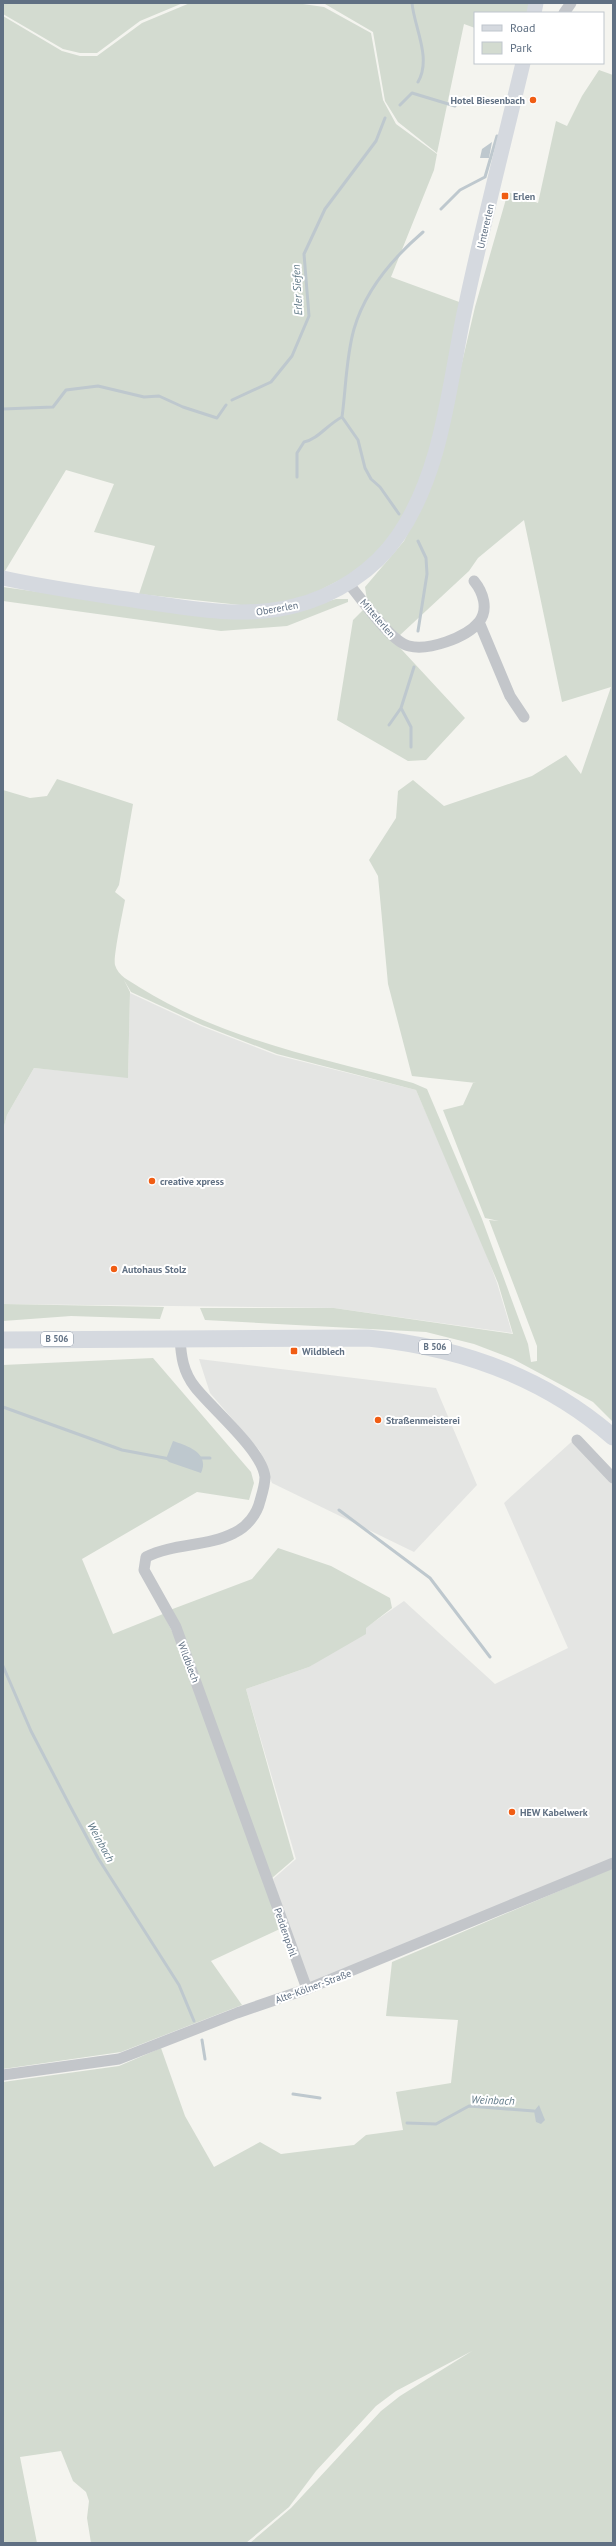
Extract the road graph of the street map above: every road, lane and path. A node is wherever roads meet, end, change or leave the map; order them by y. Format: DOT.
graph roads {
  1 [pos="571,3"];
  2 [pos="565,12"];
  3 [pos="523,64"];
  4 [pos="450,391"];
  5 [pos="3,578"];
  6 [pos="474,581"];
  7 [pos="348,583"];
  8 [pos="479,622"];
  9 [pos="524,717"];
  10 [pos="180,1338"];
  11 [pos="3,1340"];
  12 [pos="613,1437"];
  13 [pos="578,1440"];
  14 [pos="613,1478"];
  15 [pos="613,1863"];
  16 [pos="266,1874"];
  17 [pos="308,1989"];
  18 [pos="3,2075"];
  1 -- 2 [label="street"];
  3 -- 4 [label="main road, Untererlen"];
  4 -- 7 [label="main road, Obererlen"];
  5 -- 7 [label="main road, Obererlen"];
  6 -- 8 [label="street"];
  7 -- 8 [label="street, Mittelerlen"];
  8 -- 9 [label="street"];
  10 -- 11 [label="main road, B 506"];
  10 -- 12 [label="main road, B 506"];
  10 -- 16 [label="street, Wildblech"];
  13 -- 14 [label="street"];
  15 -- 17 [label="street, Alte-Kölner-Straße"];
  16 -- 17 [label="street, Peddenpohl"];
  17 -- 18 [label="street, Alte-Kölner-Straße"];
}
